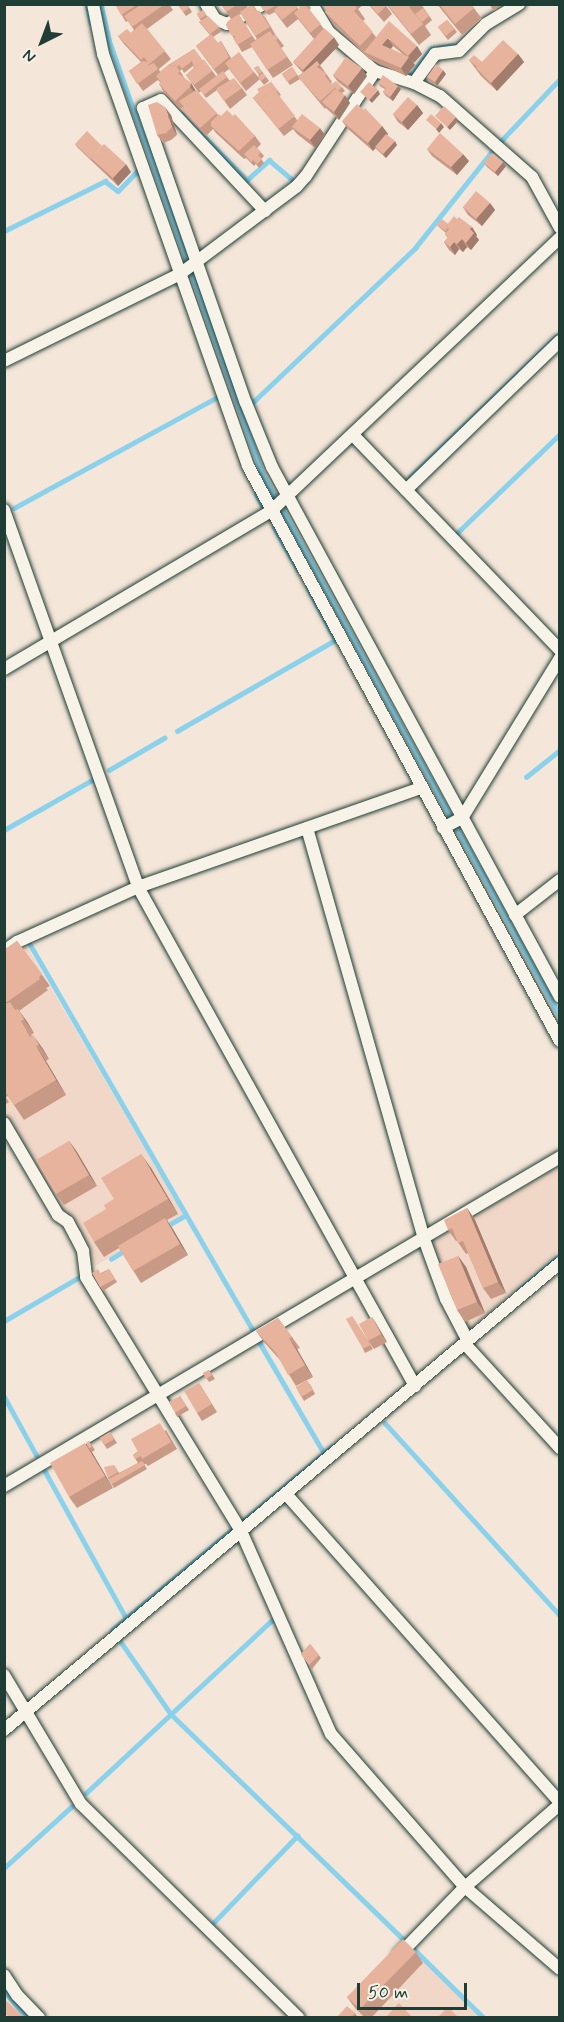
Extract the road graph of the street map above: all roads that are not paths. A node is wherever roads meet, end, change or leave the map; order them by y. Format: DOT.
graph roads {
  1 [pos="93,4"];
  2 [pos="206,4"];
  3 [pos="264,4"];
  4 [pos="312,4"];
  5 [pos="519,4"];
  6 [pos="375,71"];
  7 [pos="414,83"];
  8 [pos="265,211"];
  9 [pos="560,228"];
  10 [pos="560,238"];
  11 [pos="190,267"];
  12 [pos="560,341"];
  13 [pos="4,361"];
  14 [pos="353,435"];
  15 [pos="406,490"];
  16 [pos="287,498"];
  17 [pos="4,510"];
  18 [pos="273,510"];
  19 [pos="51,641"];
  20 [pos="560,650"];
  21 [pos="560,658"];
  22 [pos="4,669"];
  23 [pos="421,788"];
  24 [pos="460,819"];
  25 [pos="444,827"];
  26 [pos="307,828"];
  27 [pos="560,880"];
  28 [pos="138,887"];
  29 [pos="515,915"];
  30 [pos="4,951"];
  31 [pos="560,997"];
  32 [pos="560,1041"];
  33 [pos="4,1123"];
  34 [pos="560,1157"];
  35 [pos="424,1239"];
  36 [pos="560,1263"];
  37 [pos="354,1280"];
  38 [pos="466,1342"];
  39 [pos="415,1386"];
  40 [pos="159,1395"];
  41 [pos="560,1448"];
  42 [pos="4,1486"];
  43 [pos="286,1494"];
  44 [pos="242,1531"];
  45 [pos="4,1675"];
  46 [pos="25,1713"];
  47 [pos="4,1730"];
  48 [pos="560,1803"];
  49 [pos="465,1887"];
  50 [pos="386,1969"];
  51 [pos="560,1969"];
  52 [pos="4,1975"];
  53 [pos="39,2018"];
  54 [pos="299,2018"];
  1 -- 11 [label="street"];
  2 -- 3 [label="street"];
  4 -- 6 [label="street"];
  5 -- 7 [label="street"];
  6 -- 7 [label="street"];
  6 -- 8 [label="street"];
  7 -- 9 [label="street"];
  8 -- 11 [label="street"];
  8 -- 11 [label="street"];
  10 -- 14 [label="street"];
  11 -- 13 [label="street"];
  11 -- 16 [label="street"];
  11 -- 18 [label="street"];
  12 -- 15 [label="street"];
  14 -- 15 [label="street"];
  14 -- 16 [label="street"];
  15 -- 20 [label="street"];
  16 -- 18 [label="street"];
  16 -- 24 [label="street"];
  17 -- 19 [label="street"];
  18 -- 19 [label="street"];
  18 -- 23 [label="street"];
  19 -- 22 [label="street"];
  19 -- 28 [label="street"];
  21 -- 24 [label="street"];
  23 -- 25 [label="street"];
  23 -- 26 [label="street"];
  24 -- 25 [label="street"];
  24 -- 29 [label="street"];
  25 -- 32 [label="street"];
  26 -- 28 [label="street"];
  26 -- 35 [label="street"];
  27 -- 29 [label="street"];
  28 -- 30 [label="street"];
  28 -- 37 [label="street"];
  29 -- 31 [label="street"];
  33 -- 40 [label="street"];
  34 -- 35 [label="street"];
  35 -- 37 [label="street"];
  35 -- 38 [label="street"];
  36 -- 38 [label="street"];
  37 -- 39 [label="street"];
  37 -- 40 [label="street"];
  38 -- 39 [label="street"];
  38 -- 41 [label="street"];
  39 -- 43 [label="street"];
  40 -- 42 [label="street"];
  40 -- 44 [label="street"];
  43 -- 44 [label="street"];
  43 -- 48 [label="street"];
  44 -- 46 [label="street"];
  44 -- 49 [label="street"];
  45 -- 46 [label="street"];
  46 -- 47 [label="street"];
  46 -- 54 [label="street"];
  48 -- 49 [label="street"];
  49 -- 50 [label="street"];
  49 -- 51 [label="street"];
  52 -- 53 [label="street"];
}
